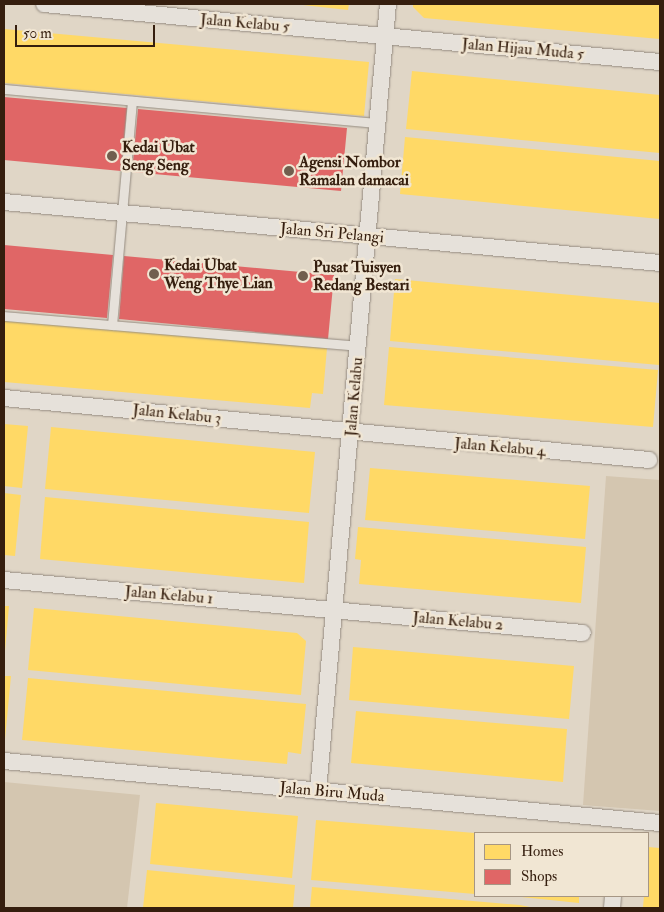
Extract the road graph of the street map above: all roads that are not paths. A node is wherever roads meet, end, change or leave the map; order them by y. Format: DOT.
graph roads {
  1 [pos="44,4"];
  2 [pos="388,4"];
  3 [pos="385,36"];
  4 [pos="660,62"];
  5 [pos="4,89"];
  6 [pos="132,101"];
  7 [pos="377,123"];
  8 [pos="4,202"];
  9 [pos="122,214"];
  10 [pos="369,236"];
  11 [pos="660,263"];
  12 [pos="4,316"];
  13 [pos="112,325"];
  14 [pos="359,346"];
  15 [pos="4,398"];
  16 [pos="350,433"];
  17 [pos="649,460"];
  18 [pos="4,580"];
  19 [pos="334,610"];
  20 [pos="583,633"];
  21 [pos="4,761"];
  22 [pos="318,791"];
  23 [pos="660,823"];
  24 [pos="619,826"];
  1 -- 3 [label="street, Jalan Kelabu 5"];
  2 -- 3 [label="street, Jalan Kelabu"];
  3 -- 4 [label="street, Jalan Hijau Muda 5"];
  3 -- 7 [label="street, Jalan Kelabu"];
  5 -- 6 [label="lane"];
  6 -- 7 [label="lane"];
  6 -- 9 [label="lane"];
  7 -- 10 [label="street, Jalan Kelabu"];
  8 -- 9 [label="street, Jalan Sri Pelangi"];
  9 -- 10 [label="street, Jalan Sri Pelangi"];
  9 -- 13 [label="lane"];
  10 -- 11 [label="street, Jalan Sri Pelangi"];
  10 -- 14 [label="street, Jalan Kelabu"];
  12 -- 13 [label="lane"];
  13 -- 14 [label="lane"];
  14 -- 16 [label="street, Jalan Kelabu"];
  15 -- 16 [label="street, Jalan Kelabu 3"];
  16 -- 17 [label="street, Jalan Kelabu 4"];
  16 -- 19 [label="street, Jalan Kelabu"];
  18 -- 19 [label="street, Jalan Kelabu 1"];
  19 -- 20 [label="street, Jalan Kelabu 2"];
  19 -- 22 [label="street, Jalan Kelabu"];
  21 -- 22 [label="street, Jalan Biru Muda"];
  22 -- 24 [label="street, Jalan Biru Muda"];
  23 -- 24 [label="street, Jalan Biru Muda"];
}
